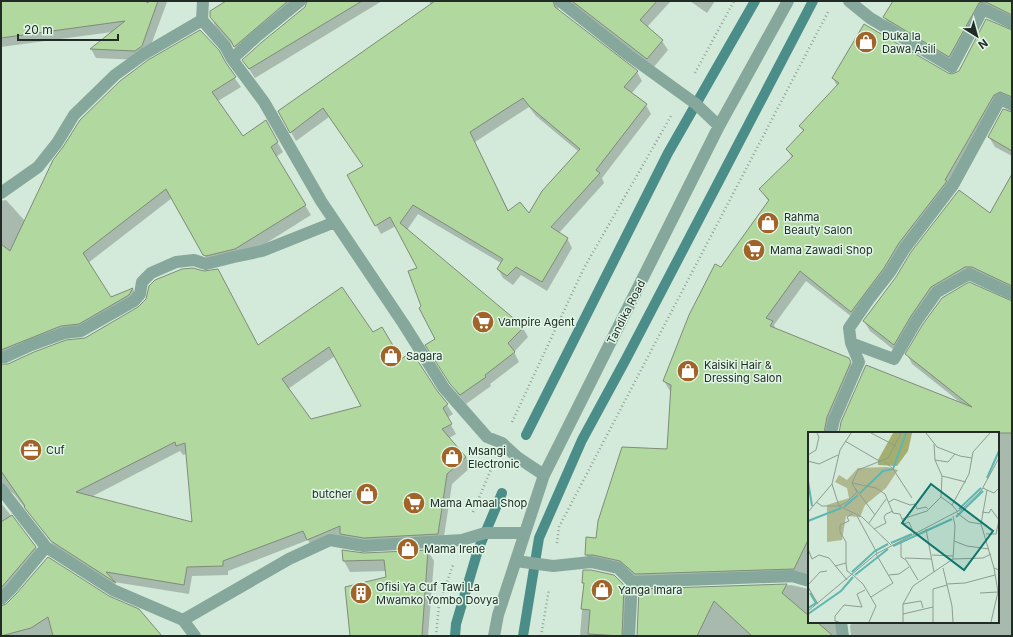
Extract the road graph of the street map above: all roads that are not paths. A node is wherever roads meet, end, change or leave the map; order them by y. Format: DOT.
graph roads {
  1 [pos="203,1"];
  2 [pos="300,1"];
  3 [pos="560,1"];
  4 [pos="788,1"];
  5 [pos="849,1"];
  6 [pos="202,20"];
  7 [pos="1012,23"];
  8 [pos="232,59"];
  9 [pos="1012,104"];
  10 [pos="719,126"];
  11 [pos="1,193"];
  12 [pos="335,222"];
  13 [pos="1012,294"];
  14 [pos="851,343"];
  15 [pos="1,357"];
  16 [pos="831,432"];
  17 [pos="544,475"];
  18 [pos="1,489"];
  19 [pos="525,533"];
  20 [pos="46,547"];
  21 [pos="516,562"];
  22 [pos="808,581"];
  23 [pos="632,582"];
  24 [pos="1,599"];
  25 [pos="183,620"];
  26 [pos="841,623"];
  27 [pos="195,636"];
  28 [pos="494,636"];
  29 [pos="630,636"];
  30 [pos="843,636"];
  1 -- 6 [label="street"];
  2 -- 8 [label="street"];
  3 -- 10 [label="street"];
  4 -- 10 [label="street, Tandika Road"];
  5 -- 7 [label="street"];
  6 -- 8 [label="street"];
  6 -- 11 [label="street"];
  8 -- 12 [label="street"];
  9 -- 14 [label="street"];
  10 -- 17 [label="street, Tandika Road"];
  12 -- 15 [label="street"];
  12 -- 17 [label="street"];
  13 -- 14 [label="street"];
  14 -- 16 [label="street"];
  17 -- 19 [label="street, Tandika Road"];
  18 -- 20 [label="street"];
  19 -- 21 [label="street, Tandika Road"];
  19 -- 25 [label="street"];
  20 -- 24 [label="street"];
  20 -- 25 [label="street"];
  21 -- 23 [label="street"];
  21 -- 28 [label="street, Tandika Road"];
  22 -- 23 [label="street"];
  23 -- 29 [label="street"];
  25 -- 27 [label="street"];
  26 -- 30 [label="street"];
}
